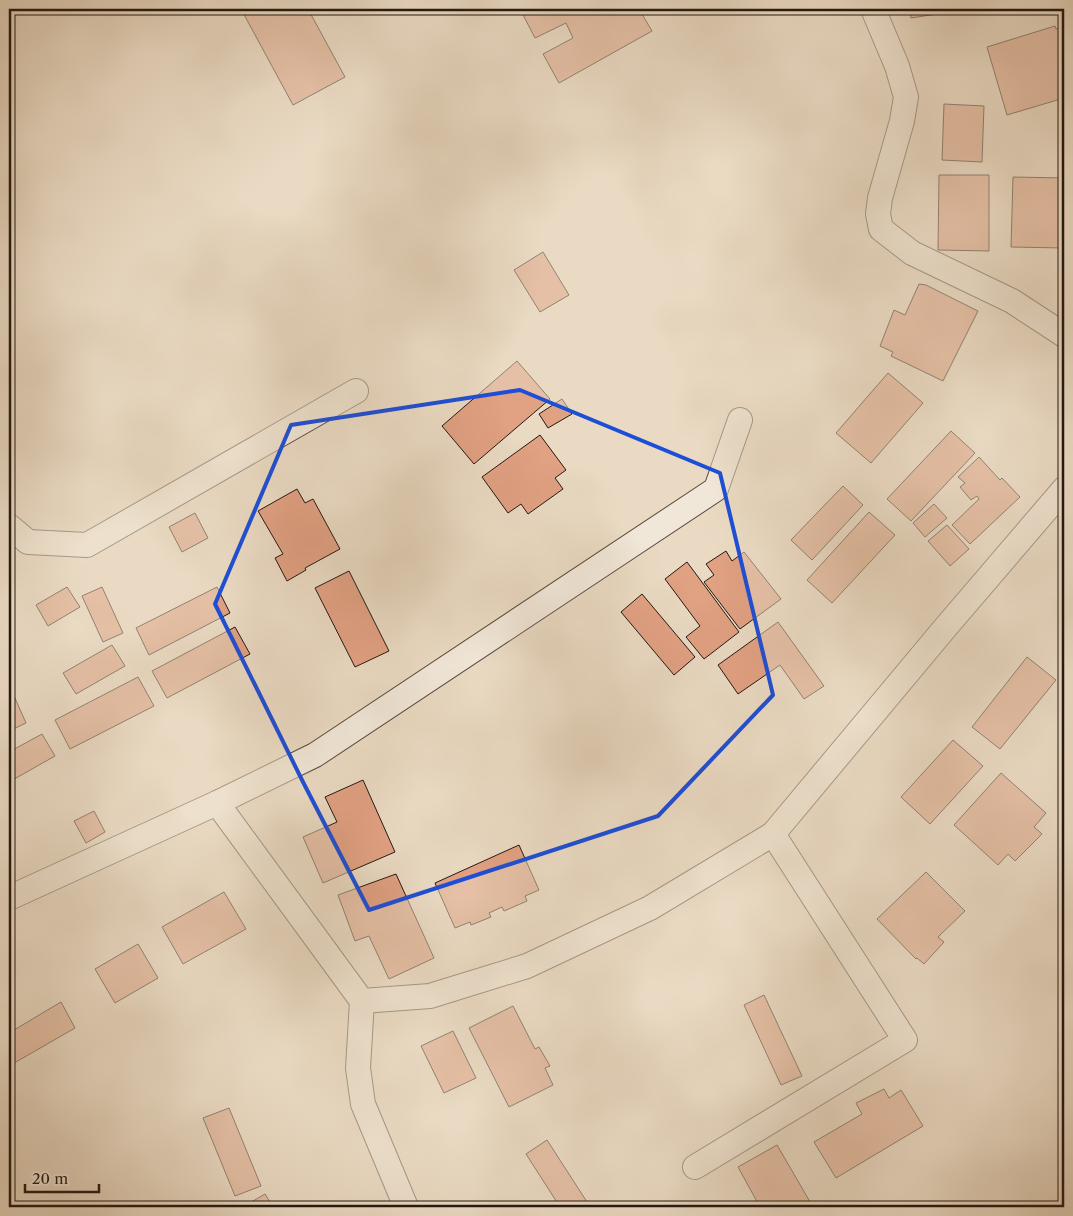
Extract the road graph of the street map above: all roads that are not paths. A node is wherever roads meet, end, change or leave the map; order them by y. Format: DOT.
graph roads {
  1 [pos="873,9"];
  2 [pos="1064,335"];
  3 [pos="356,391"];
  4 [pos="740,420"];
  5 [pos="1064,489"];
  6 [pos="9,526"];
  7 [pos="217,803"];
  8 [pos="773,834"];
  9 [pos="9,898"];
  10 [pos="362,1001"];
  11 [pos="695,1167"];
  12 [pos="406,1207"];
  1 -- 2 [label="street"];
  3 -- 6 [label="street"];
  4 -- 7 [label="street"];
  5 -- 8 [label="street"];
  7 -- 9 [label="street"];
  7 -- 10 [label="street"];
  8 -- 10 [label="street"];
  8 -- 11 [label="street"];
  10 -- 12 [label="street"];
}
